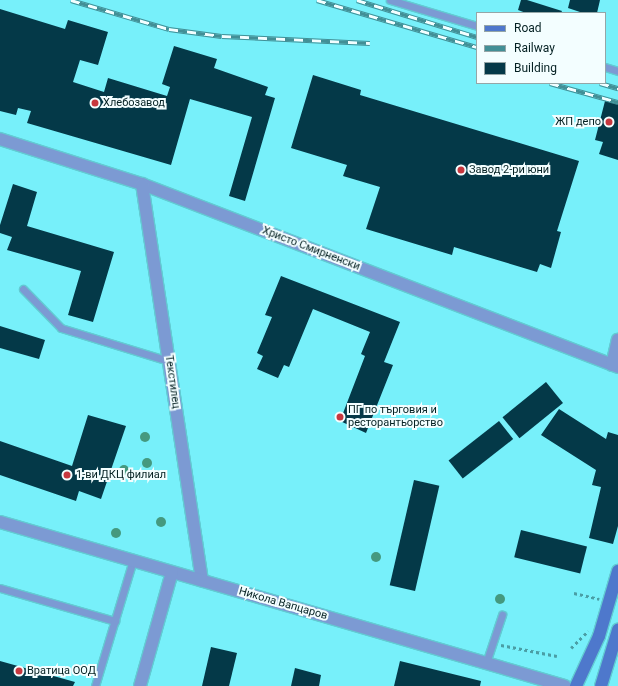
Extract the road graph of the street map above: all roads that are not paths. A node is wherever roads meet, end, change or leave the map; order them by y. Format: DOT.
graph roads {
  1 [pos="390,0"];
  2 [pos="476,26"];
  3 [pos="606,66"];
  4 [pos="618,71"];
  5 [pos="0,139"];
  6 [pos="142,184"];
  7 [pos="23,289"];
  8 [pos="618,340"];
  9 [pos="168,361"];
  10 [pos="615,366"];
  11 [pos="0,522"];
  12 [pos="133,560"];
  13 [pos="618,571"];
  14 [pos="172,572"];
  15 [pos="202,580"];
  16 [pos="0,588"];
  17 [pos="502,615"];
  18 [pos="115,621"];
  19 [pos="618,630"];
  20 [pos="486,663"];
  21 [pos="95,686"];
  22 [pos="140,686"];
  23 [pos="565,686"];
  24 [pos="576,686"];
  25 [pos="601,686"];
  1 -- 2 [label="lane"];
  3 -- 4 [label="lane"];
  5 -- 6 [label="street, Христо Смирненски"];
  6 -- 9 [label="street, Текстилец"];
  6 -- 10 [label="street, Христо Смирненски"];
  7 -- 9 [label="lane"];
  8 -- 10 [label="street"];
  9 -- 15 [label="street, Текстилец"];
  11 -- 12 [label="street, Никола Вапцаров"];
  12 -- 14 [label="street, Никола Вапцаров"];
  12 -- 18 [label="lane"];
  13 -- 24 [label="main road"];
  14 -- 15 [label="street, Никола Вапцаров"];
  14 -- 22 [label="street"];
  15 -- 20 [label="street, Никола Вапцаров"];
  16 -- 18 [label="lane"];
  17 -- 20 [label="lane"];
  18 -- 21 [label="lane"];
  19 -- 25 [label="main road"];
  20 -- 23 [label="street, Никола Вапцаров"];
}
